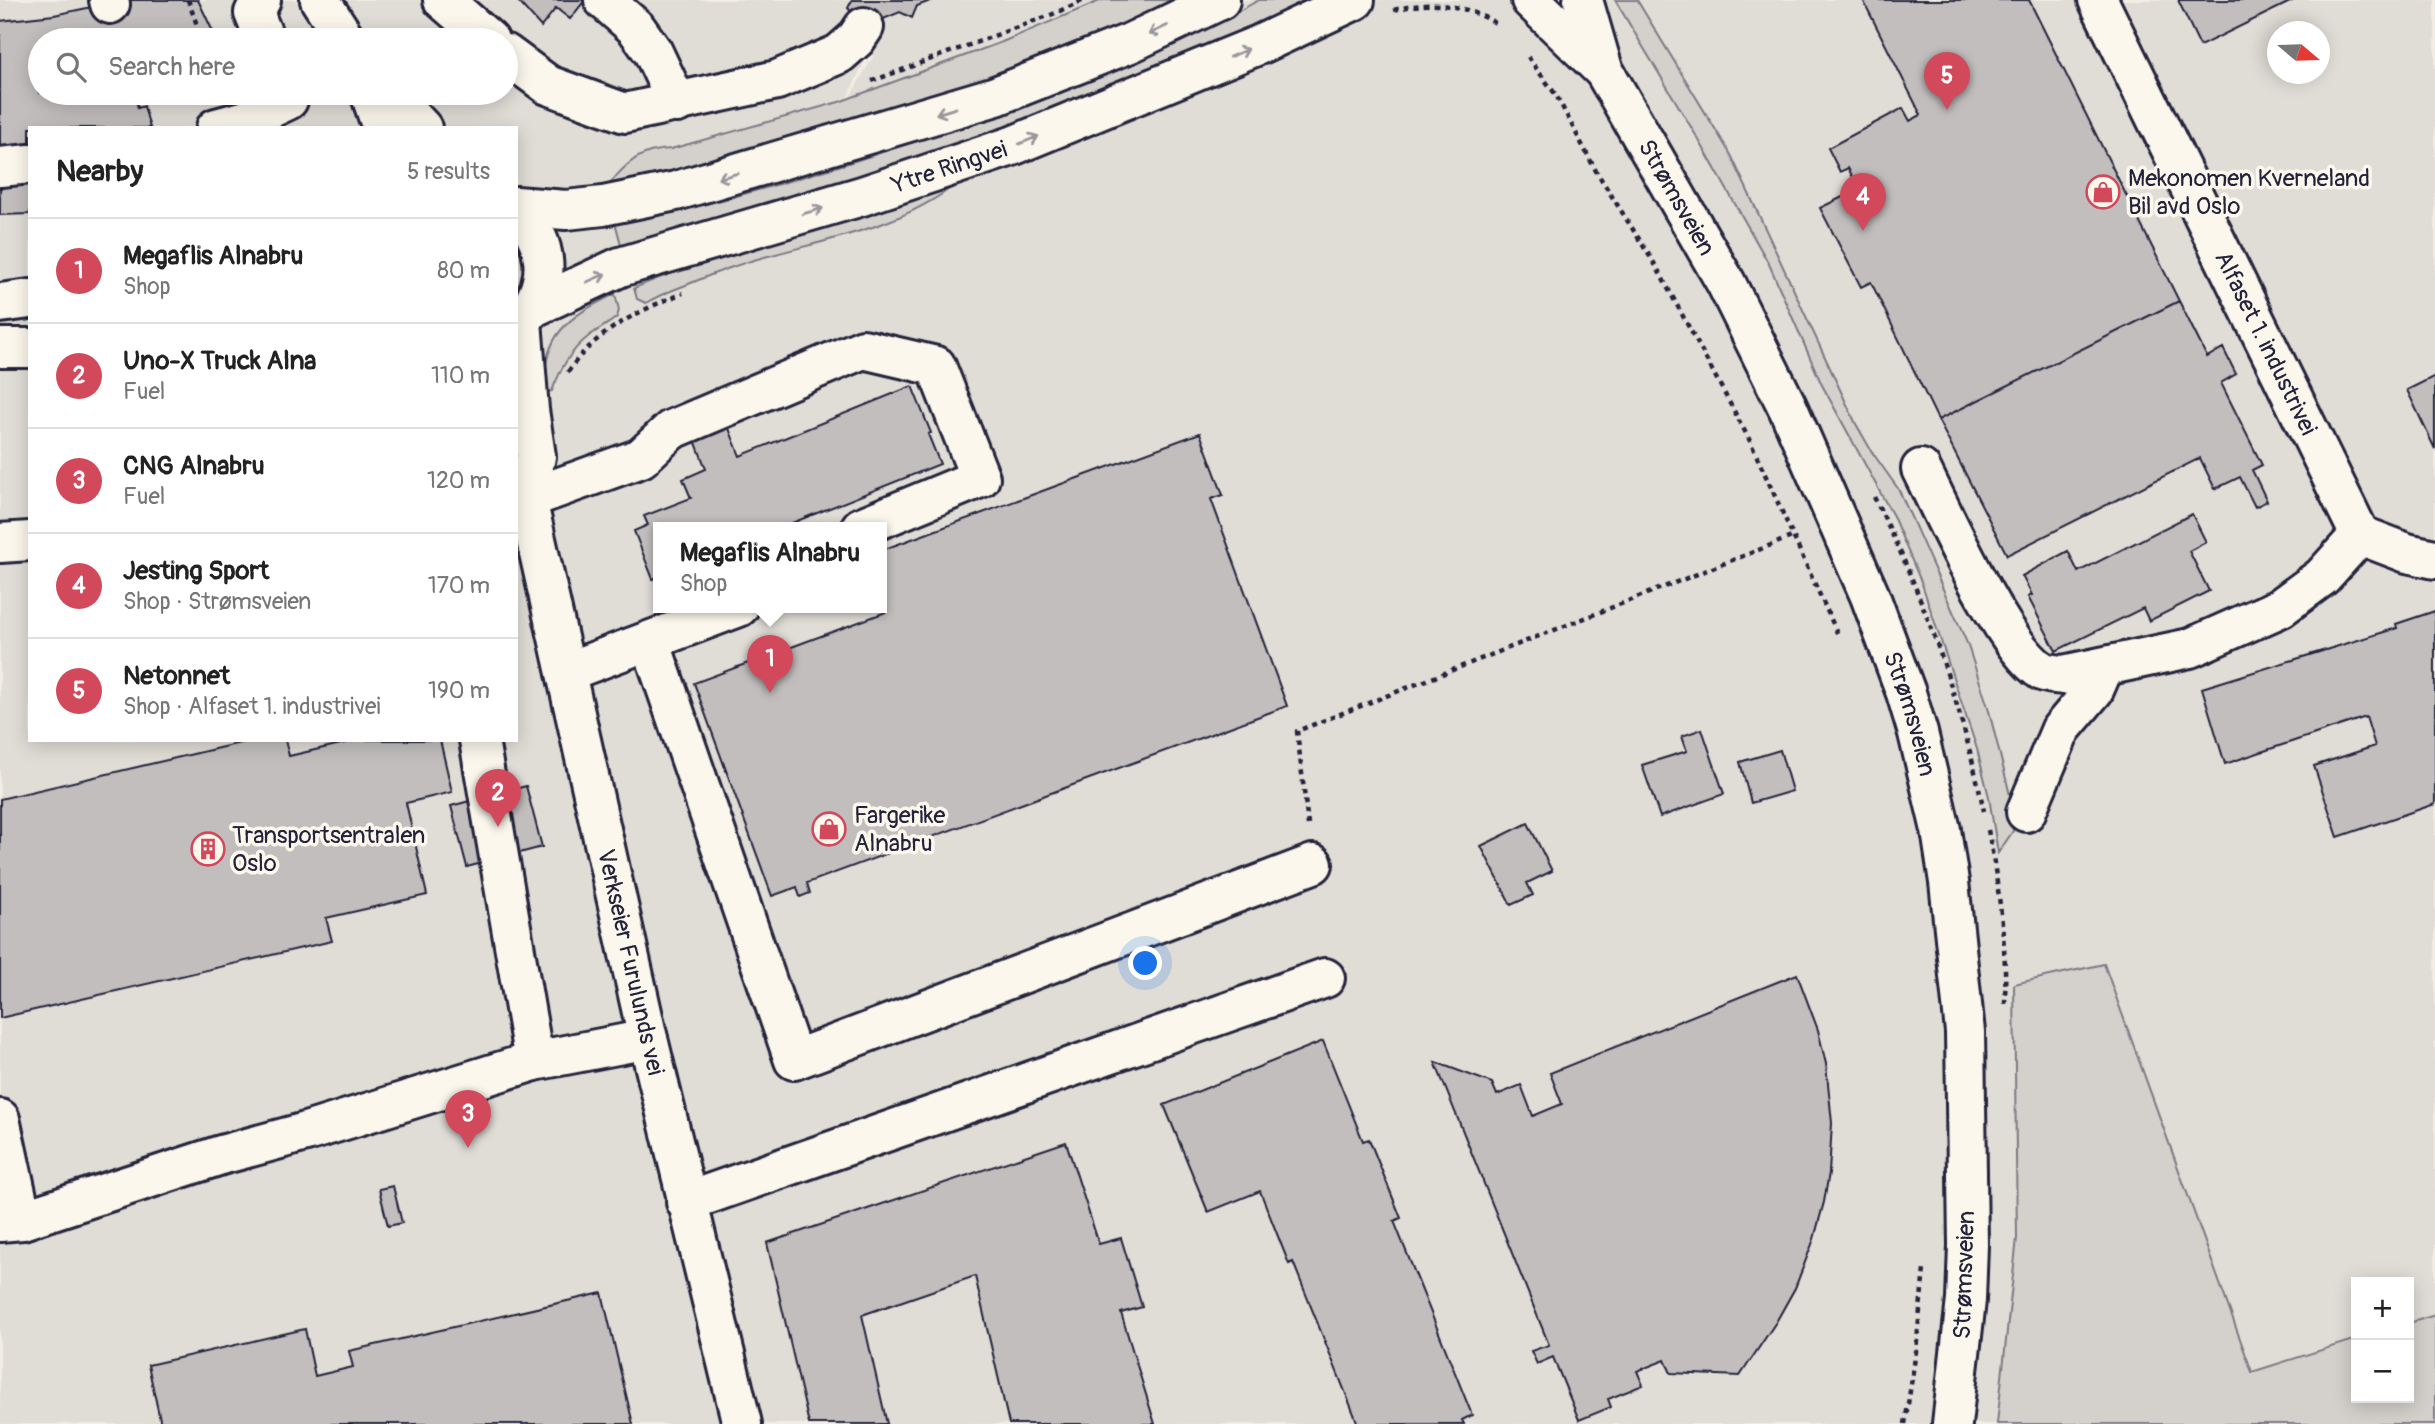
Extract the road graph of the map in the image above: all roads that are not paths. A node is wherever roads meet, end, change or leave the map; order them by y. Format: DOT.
graph roads {
  1 [pos="261,0"];
  2 [pos="320,0"];
  3 [pos="443,0"];
  4 [pos="604,0"];
  5 [pos="1220,0"];
  6 [pos="1355,0"];
  7 [pos="1531,0"];
  8 [pos="1583,0"];
  9 [pos="2098,0"];
  10 [pos="864,27"];
  11 [pos="260,28"];
  12 [pos="338,28"];
  13 [pos="475,28"];
  14 [pos="518,63"];
  15 [pos="1603,69"];
  16 [pos="677,103"];
  17 [pos="278,105"];
  18 [pos="374,105"];
  19 [pos="400,105"];
  20 [pos="224,126"];
  21 [pos="381,126"];
  22 [pos="420,126"];
  23 [pos="28,164"];
  24 [pos="0,167"];
  25 [pos="518,207"];
  26 [pos="518,209"];
  27 [pos="28,299"];
  28 [pos="0,303"];
  29 [pos="524,318"];
  30 [pos="0,348"];
  31 [pos="28,348"];
  32 [pos="1921,469"];
  33 [pos="520,496"];
  34 [pos="873,522"];
  35 [pos="2360,535"];
  36 [pos="28,541"];
  37 [pos="0,543"];
  38 [pos="2435,559"];
  39 [pos="723,613"];
  40 [pos="650,641"];
  41 [pos="2104,667"];
  42 [pos="566,672"];
  43 [pos="479,742"];
  44 [pos="2026,812"];
  45 [pos="1313,864"];
  46 [pos="1325,978"];
  47 [pos="648,1040"];
  48 [pos="534,1061"];
  49 [pos="0,1119"];
  50 [pos="686,1202"];
  51 [pos="11,1221"];
  52 [pos="741,1424"];
  53 [pos="1952,1424"];
  1 -- 11 [label="main road"];
  2 -- 12 [label="main road"];
  3 -- 13 [label="main road"];
  4 -- 16 [label="main road"];
  5 -- 25 [label="main road, one-way"];
  29 -- 6 [label="main road, Ytre Ringvei, one-way"];
  7 -- 15 [label="main road, Strømsveien"];
  8 -- 15 [label="main road, Strømsveien"];
  9 -- 35 [label="main road, Alfaset 1. industrivei"];
  10 -- 16 [label="main road"];
  14 -- 16 [label="main road"];
  15 -- 53 [label="main road, Strømsveien"];
  17 -- 20 [label="main road"];
  18 -- 21 [label="main road"];
  19 -- 22 [label="main road"];
  23 -- 24 [label="main road"];
  26 -- 29 [label="main road, Verkseier Furulunds vei"];
  27 -- 28 [label="main road"];
  29 -- 33 [label="main road, Verkseier Furulunds vei"];
  30 -- 31 [label="main road"];
  32 -- 41 [label="main road"];
  33 -- 34 [label="main road"];
  33 -- 42 [label="main road, Verkseier Furulunds vei"];
  35 -- 38 [label="main road"];
  35 -- 41 [label="main road"];
  36 -- 37 [label="main road"];
  39 -- 40 [label="main road"];
  40 -- 42 [label="main road"];
  40 -- 45 [label="main road"];
  41 -- 44 [label="main road"];
  42 -- 47 [label="main road, Verkseier Furulunds vei"];
  43 -- 48 [label="main road"];
  46 -- 50 [label="main road"];
  47 -- 48 [label="main road"];
  47 -- 50 [label="main road, Verkseier Furulunds vei"];
  48 -- 51 [label="main road"];
  49 -- 51 [label="main road"];
  50 -- 52 [label="main road, Verkseier Furulunds vei"];
}
